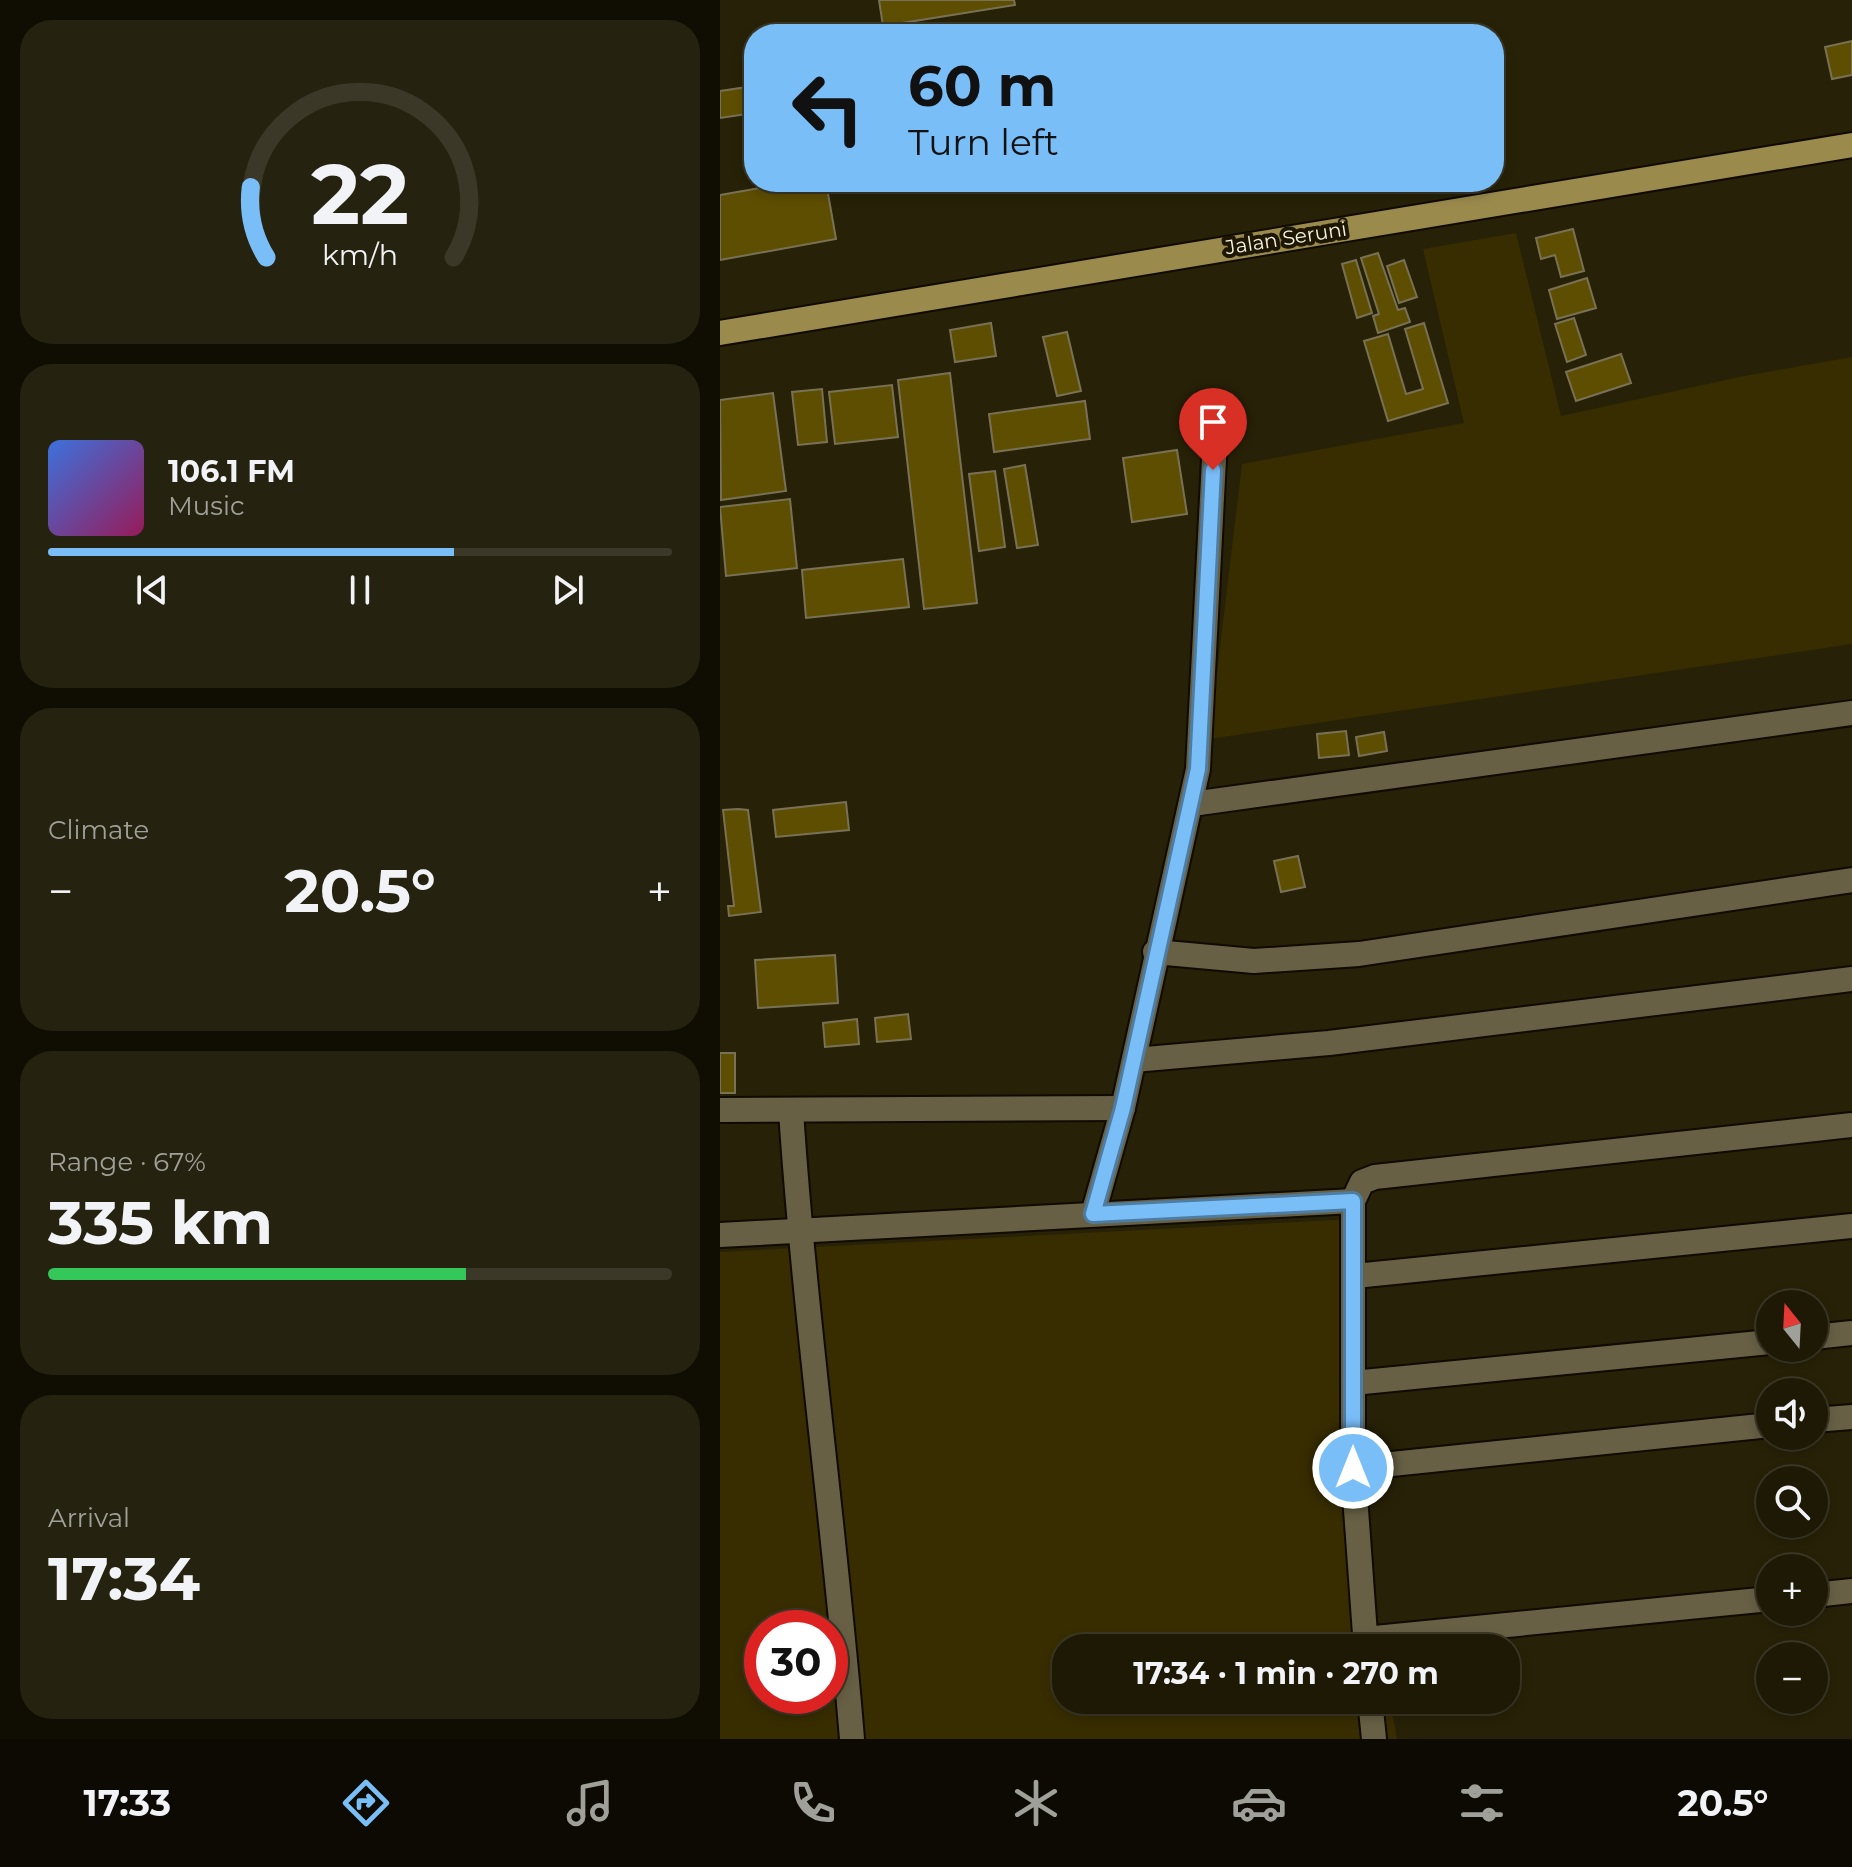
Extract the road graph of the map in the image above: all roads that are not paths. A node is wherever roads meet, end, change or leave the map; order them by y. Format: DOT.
graph roads {
  1 [pos="1852,145"];
  2 [pos="720,333"];
  3 [pos="1215,440"];
  4 [pos="1852,713"];
  5 [pos="1192,804"];
  6 [pos="1852,880"];
  7 [pos="1155,952"];
  8 [pos="1852,979"];
  9 [pos="1134,1060"];
  10 [pos="1123,1108"];
  11 [pos="720,1110"];
  12 [pos="791,1111"];
  13 [pos="1852,1125"];
  14 [pos="1353,1201"];
  15 [pos="1093,1214"];
  16 [pos="1852,1226"];
  17 [pos="799,1233"];
  18 [pos="720,1235"];
  19 [pos="1355,1276"];
  20 [pos="1852,1333"];
  21 [pos="1828,1336"];
  22 [pos="1756,1343"];
  23 [pos="1353,1383"];
  24 [pos="1852,1417"];
  25 [pos="1828,1419"];
  26 [pos="1756,1426"];
  27 [pos="1353,1468"];
  28 [pos="1852,1591"];
  29 [pos="1828,1594"];
  30 [pos="1756,1601"];
  31 [pos="1364,1634"];
  32 [pos="1455,1634"];
  33 [pos="1371,1714"];
  34 [pos="852,1739"];
  35 [pos="1374,1739"];
  1 -- 2 [label="main road, Jalan Seruni"];
  3 -- 5 [label="street"];
  4 -- 5 [label="street"];
  5 -- 7 [label="street"];
  6 -- 7 [label="street"];
  7 -- 9 [label="street"];
  8 -- 9 [label="street"];
  9 -- 10 [label="street"];
  10 -- 12 [label="street"];
  10 -- 15 [label="street"];
  11 -- 12 [label="street"];
  12 -- 17 [label="street"];
  13 -- 14 [label="street"];
  14 -- 15 [label="street"];
  14 -- 19 [label="street"];
  15 -- 17 [label="street"];
  16 -- 19 [label="street"];
  17 -- 18 [label="street"];
  17 -- 34 [label="street"];
  19 -- 23 [label="street"];
  20 -- 21 [label="street"];
  22 -- 23 [label="street"];
  23 -- 27 [label="street"];
  24 -- 25 [label="street"];
  26 -- 27 [label="street"];
  27 -- 31 [label="street"];
  28 -- 29 [label="street"];
  30 -- 32 [label="street"];
  33 -- 35 [label="street"];
}
